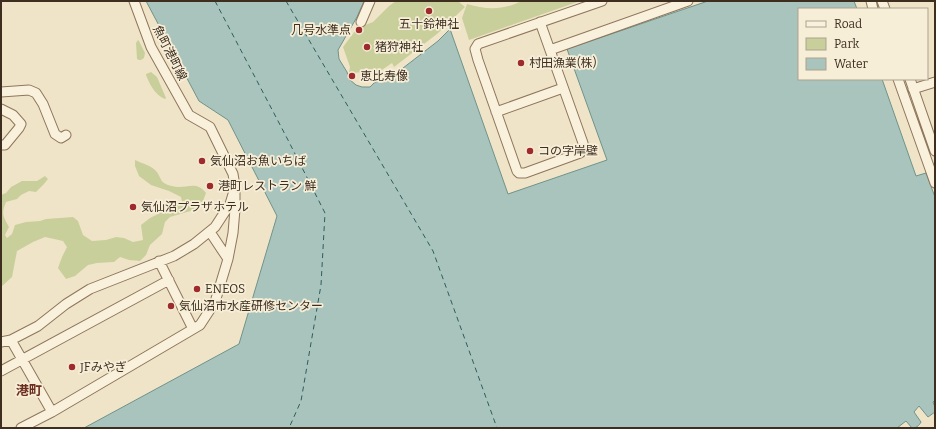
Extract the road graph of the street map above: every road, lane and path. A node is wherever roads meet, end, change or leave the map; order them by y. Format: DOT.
graph roads {
  1 [pos="134,1"];
  2 [pos="370,1"];
  3 [pos="602,1"];
  4 [pos="688,1"];
  5 [pos="361,22"];
  6 [pos="540,22"];
  7 [pos="550,50"];
  8 [pos="898,80"];
  9 [pos="910,80"];
  10 [pos="935,82"];
  11 [pos="564,88"];
  12 [pos="913,89"];
  13 [pos="1,92"];
  14 [pos="1,109"];
  15 [pos="496,112"];
  16 [pos="66,135"];
  17 [pos="1,145"];
  18 [pos="935,151"];
  19 [pos="935,183"];
  20 [pos="235,186"];
  21 [pos="210,232"];
  22 [pos="228,259"];
  23 [pos="159,261"];
  24 [pos="169,280"];
  25 [pos="194,329"];
  26 [pos="11,340"];
  27 [pos="1,342"];
  28 [pos="22,359"];
  29 [pos="1,371"];
  30 [pos="52,412"];
  31 [pos="21,428"];
  1 -- 20 [label="street, 魚町港町線"];
  2 -- 5 [label="street"];
  3 -- 6 [label="street"];
  4 -- 7 [label="street"];
  6 -- 7 [label="street"];
  6 -- 15 [label="street"];
  7 -- 11 [label="street"];
  8 -- 19 [label="street"];
  9 -- 12 [label="street"];
  10 -- 12 [label="street"];
  11 -- 15 [label="street"];
  11 -- 15 [label="street"];
  12 -- 18 [label="street"];
  13 -- 16 [label="street"];
  14 -- 17 [label="street"];
  20 -- 21 [label="street"];
  20 -- 22 [label="street"];
  21 -- 22 [label="street"];
  21 -- 23 [label="street"];
  22 -- 25 [label="street"];
  23 -- 24 [label="street"];
  23 -- 26 [label="street"];
  24 -- 25 [label="street"];
  24 -- 28 [label="street"];
  25 -- 30 [label="street"];
  26 -- 27 [label="street"];
  26 -- 28 [label="street"];
  28 -- 29 [label="street"];
  28 -- 30 [label="street"];
  30 -- 31 [label="street"];
}
